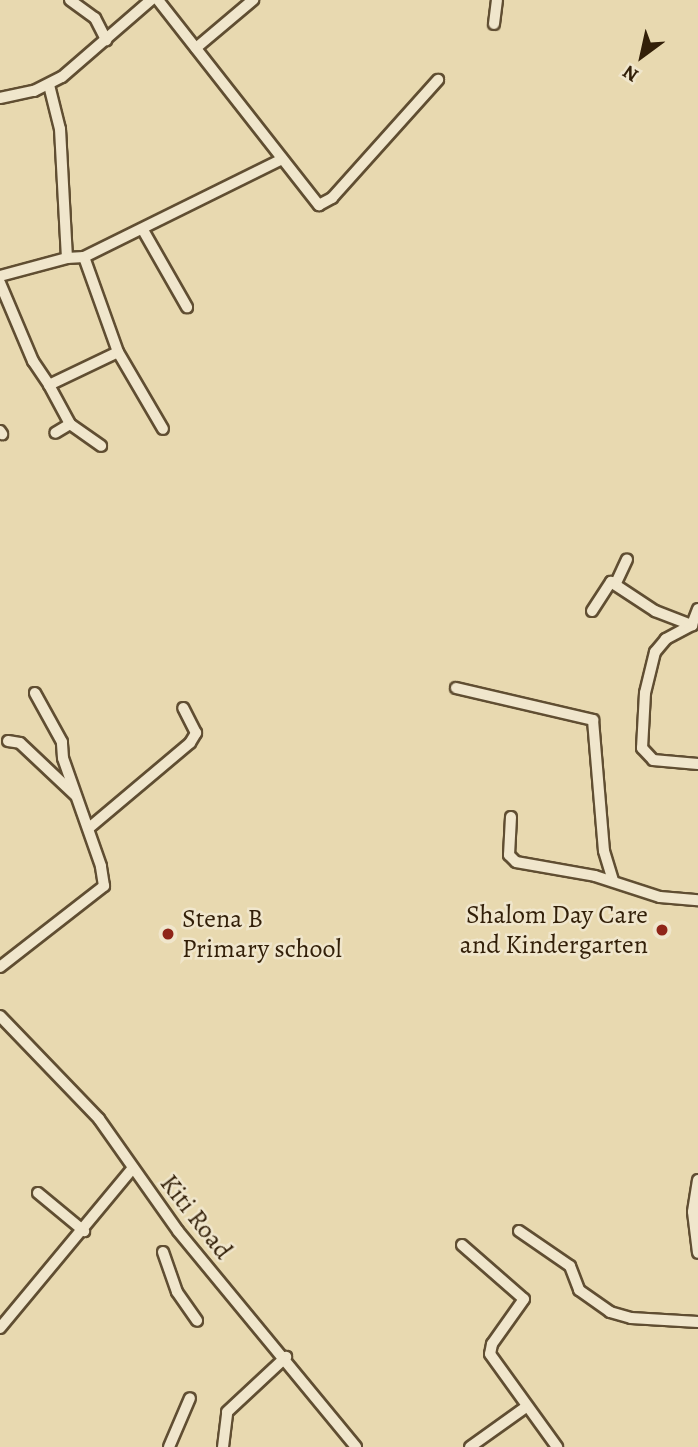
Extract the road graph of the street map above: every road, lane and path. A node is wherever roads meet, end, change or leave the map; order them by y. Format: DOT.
graph roads {
  1 [pos="70,0"];
  2 [pos="151,0"];
  3 [pos="158,0"];
  4 [pos="253,0"];
  5 [pos="497,0"];
  6 [pos="494,24"];
  7 [pos="106,40"];
  8 [pos="196,48"];
  9 [pos="438,80"];
  10 [pos="49,85"];
  11 [pos="0,98"];
  12 [pos="282,159"];
  13 [pos="143,230"];
  14 [pos="84,257"];
  15 [pos="67,258"];
  16 [pos="0,276"];
  17 [pos="0,283"];
  18 [pos="187,307"];
  19 [pos="118,352"];
  20 [pos="49,386"];
  21 [pos="70,424"];
  22 [pos="163,429"];
  23 [pos="55,433"];
  24 [pos="101,446"];
  25 [pos="627,559"];
  26 [pos="616,583"];
  27 [pos="698,608"];
  28 [pos="592,611"];
  29 [pos="692,625"];
  30 [pos="456,688"];
  31 [pos="35,694"];
  32 [pos="183,708"];
  33 [pos="8,741"];
  34 [pos="698,764"];
  35 [pos="78,797"];
  36 [pos="511,817"];
  37 [pos="89,828"];
  38 [pos="613,880"];
  39 [pos="698,900"];
  40 [pos="0,967"];
  41 [pos="0,1016"];
  42 [pos="132,1168"];
  43 [pos="698,1180"];
  44 [pos="37,1193"];
  45 [pos="84,1231"];
  46 [pos="519,1231"];
  47 [pos="462,1245"];
  48 [pos="163,1252"];
  49 [pos="698,1253"];
  50 [pos="197,1321"];
  51 [pos="698,1322"];
  52 [pos="0,1328"];
  53 [pos="286,1357"];
  54 [pos="190,1398"];
  55 [pos="526,1407"];
  56 [pos="169,1447"];
  57 [pos="223,1447"];
  58 [pos="356,1447"];
  59 [pos="470,1447"];
  60 [pos="556,1447"];
  1 -- 7 [label="street"];
  2 -- 7 [label="street"];
  3 -- 8 [label="street"];
  4 -- 8 [label="street"];
  5 -- 6 [label="street"];
  7 -- 10 [label="street"];
  8 -- 12 [label="street"];
  9 -- 12 [label="street"];
  10 -- 11 [label="street"];
  10 -- 15 [label="street"];
  12 -- 13 [label="street"];
  13 -- 14 [label="street"];
  13 -- 18 [label="street"];
  14 -- 15 [label="street"];
  14 -- 19 [label="street"];
  15 -- 16 [label="street"];
  17 -- 20 [label="street"];
  19 -- 20 [label="street"];
  19 -- 22 [label="street"];
  20 -- 21 [label="street"];
  21 -- 23 [label="street"];
  21 -- 24 [label="street"];
  25 -- 26 [label="street"];
  26 -- 28 [label="street"];
  26 -- 29 [label="street"];
  27 -- 29 [label="street"];
  29 -- 34 [label="street"];
  30 -- 38 [label="street"];
  31 -- 35 [label="street"];
  32 -- 37 [label="street"];
  33 -- 35 [label="street"];
  35 -- 37 [label="street"];
  36 -- 38 [label="street"];
  37 -- 40 [label="street"];
  38 -- 39 [label="street"];
  41 -- 42 [label="street, Kiti Road"];
  42 -- 45 [label="street"];
  42 -- 53 [label="street, Kiti Road"];
  43 -- 49 [label="street"];
  44 -- 45 [label="street"];
  45 -- 52 [label="street"];
  46 -- 51 [label="street"];
  47 -- 55 [label="street"];
  48 -- 50 [label="street"];
  53 -- 57 [label="street"];
  53 -- 58 [label="street, Kiti Road"];
  54 -- 56 [label="street"];
  55 -- 59 [label="street"];
  55 -- 60 [label="street"];
}
